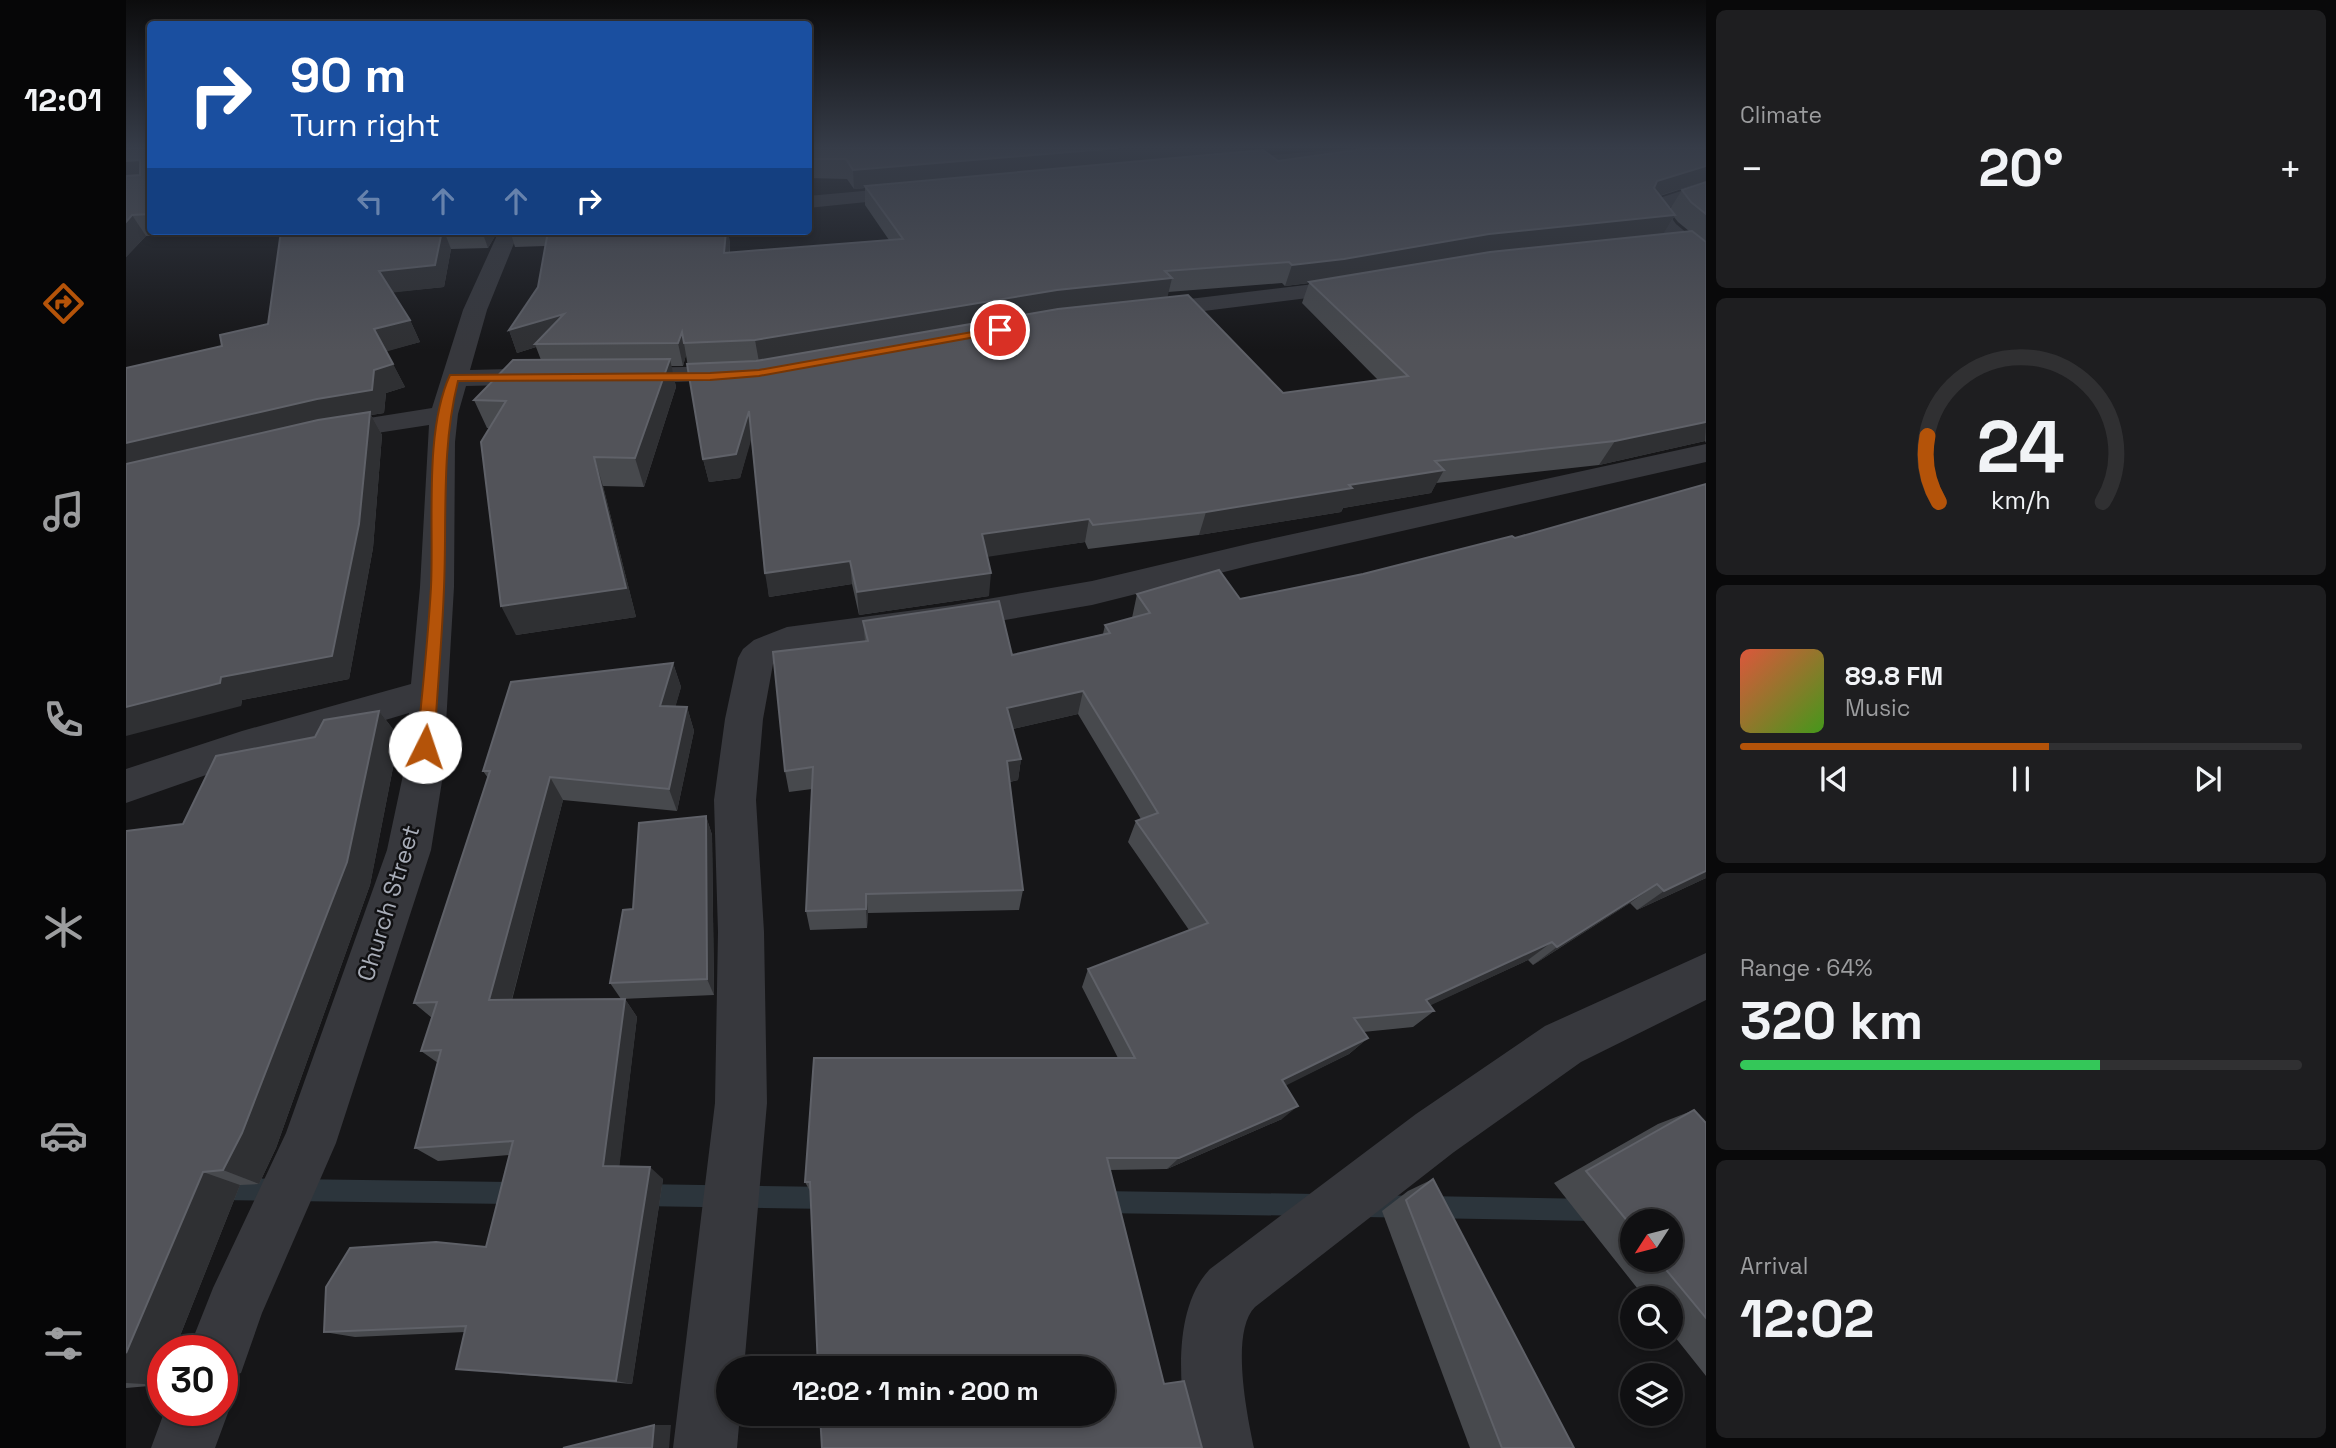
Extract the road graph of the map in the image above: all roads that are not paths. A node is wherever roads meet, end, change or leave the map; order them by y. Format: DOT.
graph roads {
  1 [pos="1659,216"];
  2 [pos="507,235"];
  3 [pos="1684,242"];
  4 [pos="1656,245"];
  5 [pos="1706,260"];
  6 [pos="1376,282"];
  7 [pos="1123,314"];
  8 [pos="759,373"];
  9 [pos="577,376"];
  10 [pos="603,376"];
  11 [pos="449,396"];
  12 [pos="294,440"];
  13 [pos="1706,453"];
  14 [pos="430,693"];
  15 [pos="126,786"];
  16 [pos="1706,976"];
  17 [pos="225,1335"];
  18 [pos="191,1426"];
  19 [pos="183,1448"];
  20 [pos="705,1448"];
  21 [pos="1222,1448"];
  1 -- 3 [label="street"];
  2 -- 11 [label="street, Church Street"];
  3 -- 4 [label="street"];
  3 -- 5 [label="street"];
  6 -- 7 [label="street"];
  8 -- 10 [label="street"];
  9 -- 11 [label="street"];
  11 -- 12 [label="street"];
  11 -- 14 [label="street, Church Street"];
  13 -- 20 [label="street"];
  14 -- 15 [label="street"];
  14 -- 17 [label="street, Church Street"];
  16 -- 21 [label="street"];
  18 -- 19 [label="street"];
}
